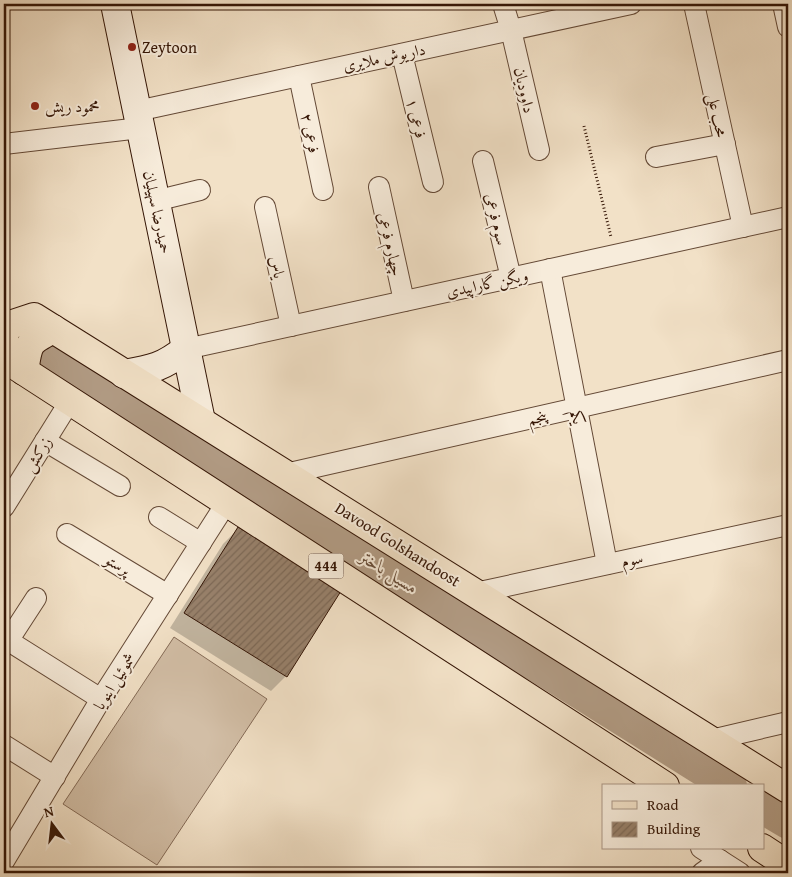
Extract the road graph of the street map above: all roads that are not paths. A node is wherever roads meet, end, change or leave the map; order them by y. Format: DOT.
graph roads {
  1 [pos="115,4"];
  2 [pos="503,4"];
  3 [pos="631,4"];
  4 [pos="694,4"];
  5 [pos="783,4"];
  6 [pos="788,27"];
  7 [pos="511,30"];
  8 [pos="402,54"];
  9 [pos="299,76"];
  10 [pos="139,120"];
  11 [pos="4,144"];
  12 [pos="725,144"];
  13 [pos="539,150"];
  14 [pos="656,157"];
  15 [pos="484,160"];
  16 [pos="433,182"];
  17 [pos="379,187"];
  18 [pos="200,190"];
  19 [pos="323,190"];
  20 [pos="155,200"];
  21 [pos="265,207"];
  22 [pos="788,217"];
  23 [pos="743,227"];
  24 [pos="550,269"];
  25 [pos="511,278"];
  26 [pos="404,301"];
  27 [pos="290,326"];
  28 [pos="4,327"];
  29 [pos="53,329"];
  30 [pos="4,335"];
  31 [pos="186,349"];
  32 [pos="788,360"];
  33 [pos="24,371"];
  34 [pos="124,374"];
  35 [pos="70,401"];
  36 [pos="576,408"];
  37 [pos="201,421"];
  38 [pos="45,441"];
  39 [pos="285,474"];
  40 [pos="120,486"];
  41 [pos="227,502"];
  42 [pos="4,507"];
  43 [pos="159,517"];
  44 [pos="788,525"];
  45 [pos="67,534"];
  46 [pos="201,543"];
  47 [pos="607,564"];
  48 [pos="475,593"];
  49 [pos="168,594"];
  50 [pos="36,598"];
  51 [pos="6,640"];
  52 [pos="102,700"];
  53 [pos="788,722"];
  54 [pos="711,740"];
  55 [pos="4,744"];
  56 [pos="55,777"];
  57 [pos="663,784"];
  58 [pos="788,789"];
  59 [pos="764,849"];
  60 [pos="704,850"];
  61 [pos="720,860"];
  62 [pos="4,861"];
  63 [pos="788,865"];
  64 [pos="702,873"];
  65 [pos="740,873"];
  1 -- 10 [label="main road, حمیدرضا سهیلیان"];
  2 -- 7 [label="street, داوودیان"];
  3 -- 7 [label="street, داریوش ملایری"];
  4 -- 12 [label="street, محب علی"];
  5 -- 6 [label="street"];
  7 -- 8 [label="street, داریوش ملایری"];
  7 -- 13 [label="street, داوودیان"];
  8 -- 9 [label="street, داریوش ملایری"];
  8 -- 16 [label="street, فرعی ۱"];
  9 -- 10 [label="street, داریوش ملایری"];
  9 -- 19 [label="street, فرعی ۲"];
  10 -- 11 [label="street, داریوش ملایری"];
  10 -- 20 [label="main road, حمیدرضا سهیلیان"];
  12 -- 14 [label="street"];
  12 -- 23 [label="street, محب علی"];
  15 -- 25 [label="street, سوم فرعی"];
  17 -- 26 [label="street, چهارم فرعی"];
  18 -- 20 [label="street"];
  20 -- 31 [label="main road, حمیدرضا سهیلیان"];
  21 -- 27 [label="street, یاس"];
  22 -- 23 [label="street, ویگن گاراپیدی"];
  23 -- 24 [label="street, ویگن گاراپیدی"];
  24 -- 25 [label="street, ویگن گاراپیدی"];
  24 -- 36 [label="street, یکم"];
  25 -- 26 [label="street, ویگن گاراپیدی"];
  26 -- 27 [label="street, ویگن گاراپیدی"];
  27 -- 31 [label="street, ویگن گاراپیدی"];
  28 -- 29 [label="main road, Davood Golshandoost"];
  29 -- 33 [label="main road"];
  29 -- 34 [label="main road, Davood Golshandoost"];
  30 -- 33 [label="main road, 444"];
  31 -- 34 [label="main road"];
  31 -- 37 [label="main road, حمیدرضا سهیلیان"];
  32 -- 36 [label="street, پنجم"];
  33 -- 35 [label="main road, 444"];
  34 -- 37 [label="main road, Davood Golshandoost"];
  35 -- 38 [label="street, زرکش"];
  35 -- 41 [label="main road, 444"];
  36 -- 39 [label="street, پنجم"];
  36 -- 47 [label="street, یکم"];
  37 -- 39 [label="main road, Davood Golshandoost"];
  38 -- 40 [label="street"];
  38 -- 42 [label="street, زرکش"];
  39 -- 48 [label="main road, Davood Golshandoost"];
  41 -- 46 [label="street, شموئیل اینویا"];
  41 -- 57 [label="main road, 444"];
  43 -- 46 [label="street"];
  44 -- 47 [label="street, سوم"];
  45 -- 49 [label="street, پرستو"];
  46 -- 49 [label="street, شموئیل اینویا"];
  47 -- 48 [label="street, سوم"];
  48 -- 54 [label="main road, Davood Golshandoost"];
  49 -- 52 [label="street, شموئیل اینویا"];
  50 -- 51 [label="street"];
  51 -- 52 [label="street"];
  52 -- 56 [label="street, شموئیل اینویا"];
  53 -- 54 [label="street"];
  54 -- 58 [label="main road, Davood Golshandoost"];
  55 -- 56 [label="street"];
  56 -- 62 [label="street, شموئیل اینویا"];
  59 -- 63 [label="main road"];
  60 -- 61 [label="street"];
  61 -- 64 [label="street"];
  61 -- 65 [label="street"];
}
